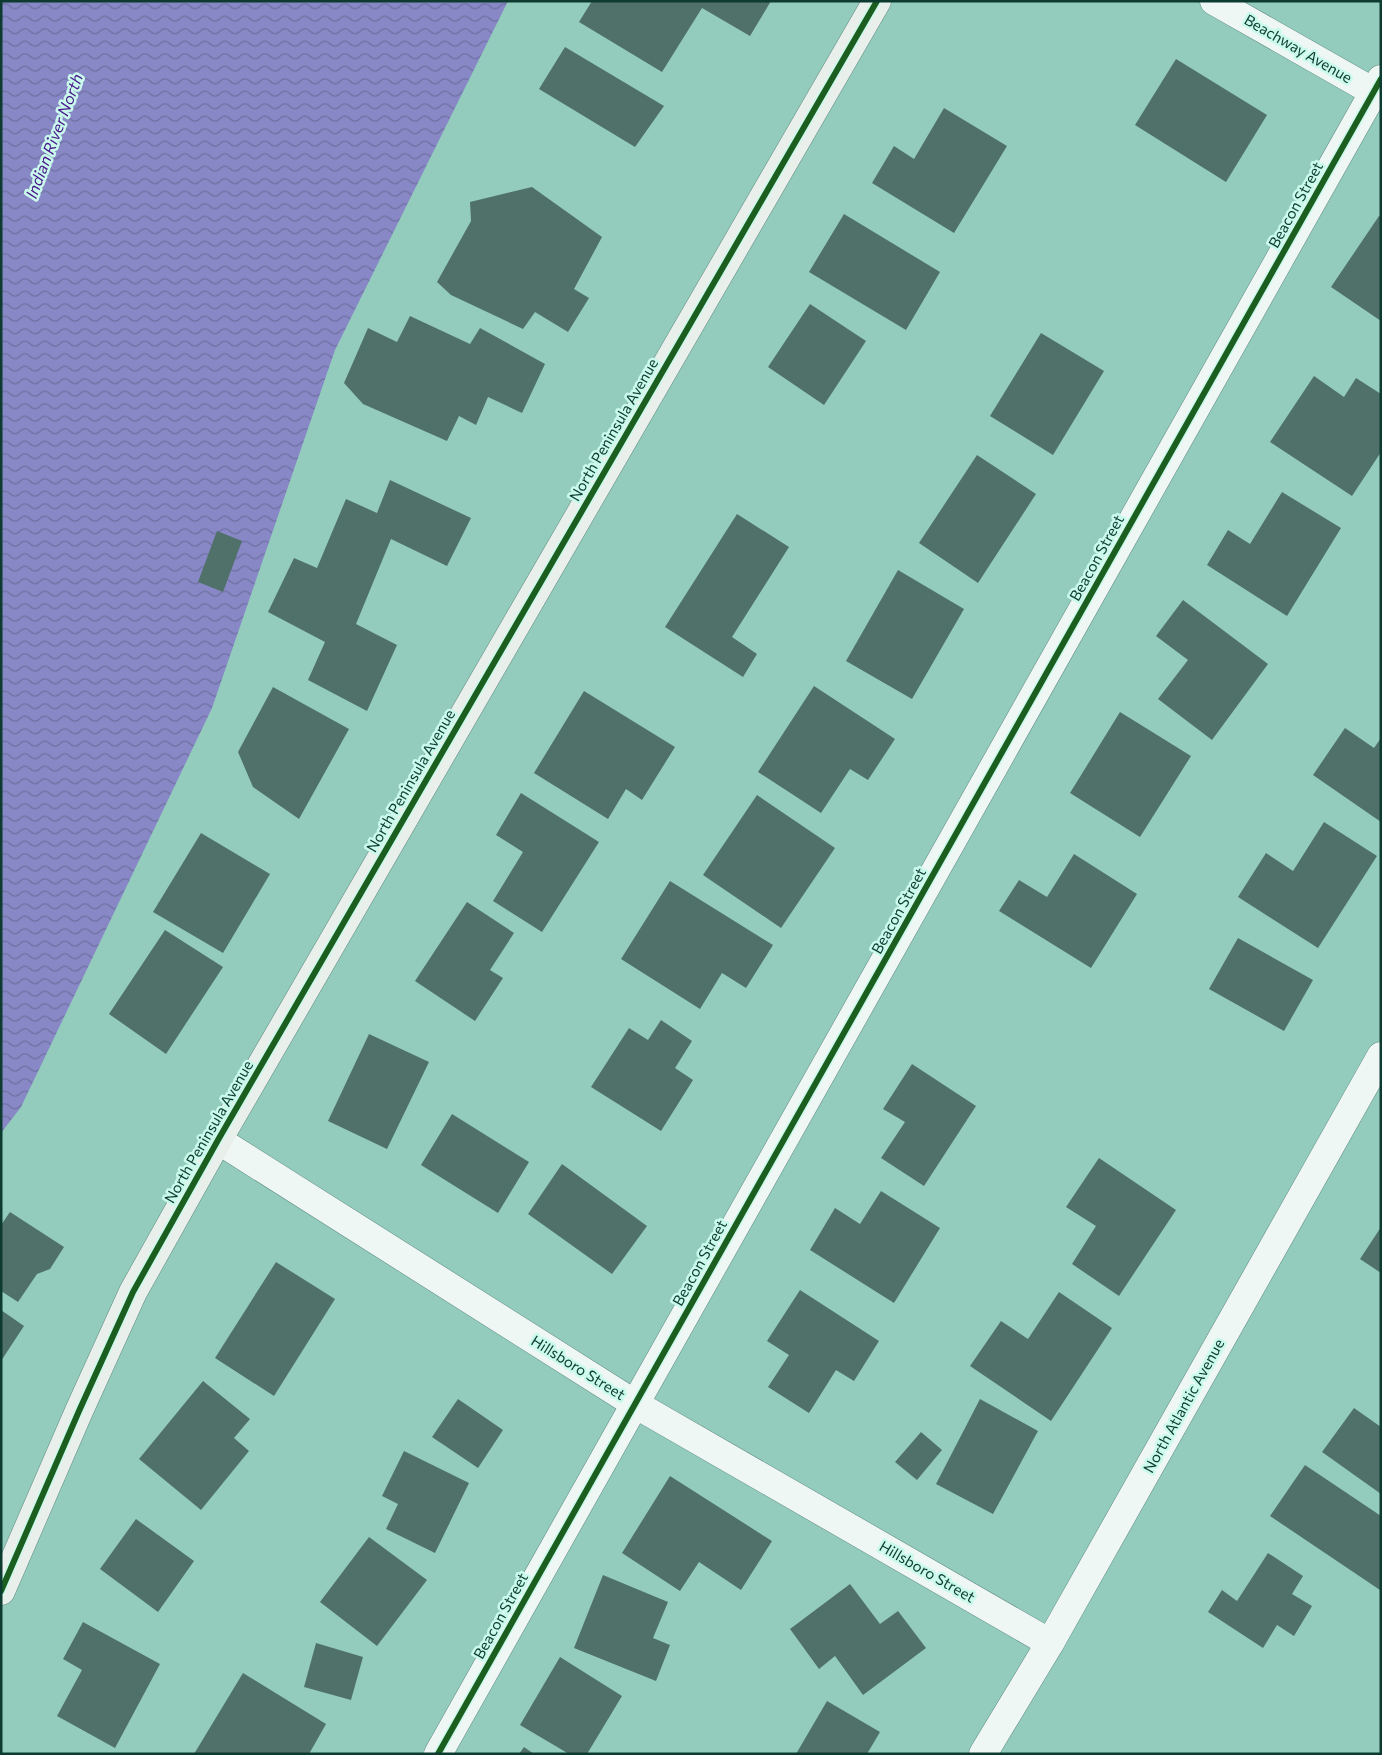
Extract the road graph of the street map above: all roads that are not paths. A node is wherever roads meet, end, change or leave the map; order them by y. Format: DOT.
graph roads {
  1 [pos="877,1"];
  2 [pos="1214,1"];
  3 [pos="1378,89"];
  4 [pos="1381,1056"];
  5 [pos="218,1140"];
  6 [pos="635,1404"];
  7 [pos="1,1591"];
  8 [pos="1050,1643"];
  9 [pos="438,1754"];
  10 [pos="983,1754"];
  1 -- 5 [label="street, North Peninsula Avenue"];
  2 -- 3 [label="street, Beachway Avenue"];
  3 -- 6 [label="street, Beacon Street"];
  4 -- 8 [label="street, North Atlantic Avenue"];
  5 -- 6 [label="street, Hillsboro Street"];
  5 -- 7 [label="street, North Peninsula Avenue"];
  6 -- 8 [label="street, Hillsboro Street"];
  6 -- 9 [label="street, Beacon Street"];
  8 -- 10 [label="street, North Atlantic Avenue"];
}
